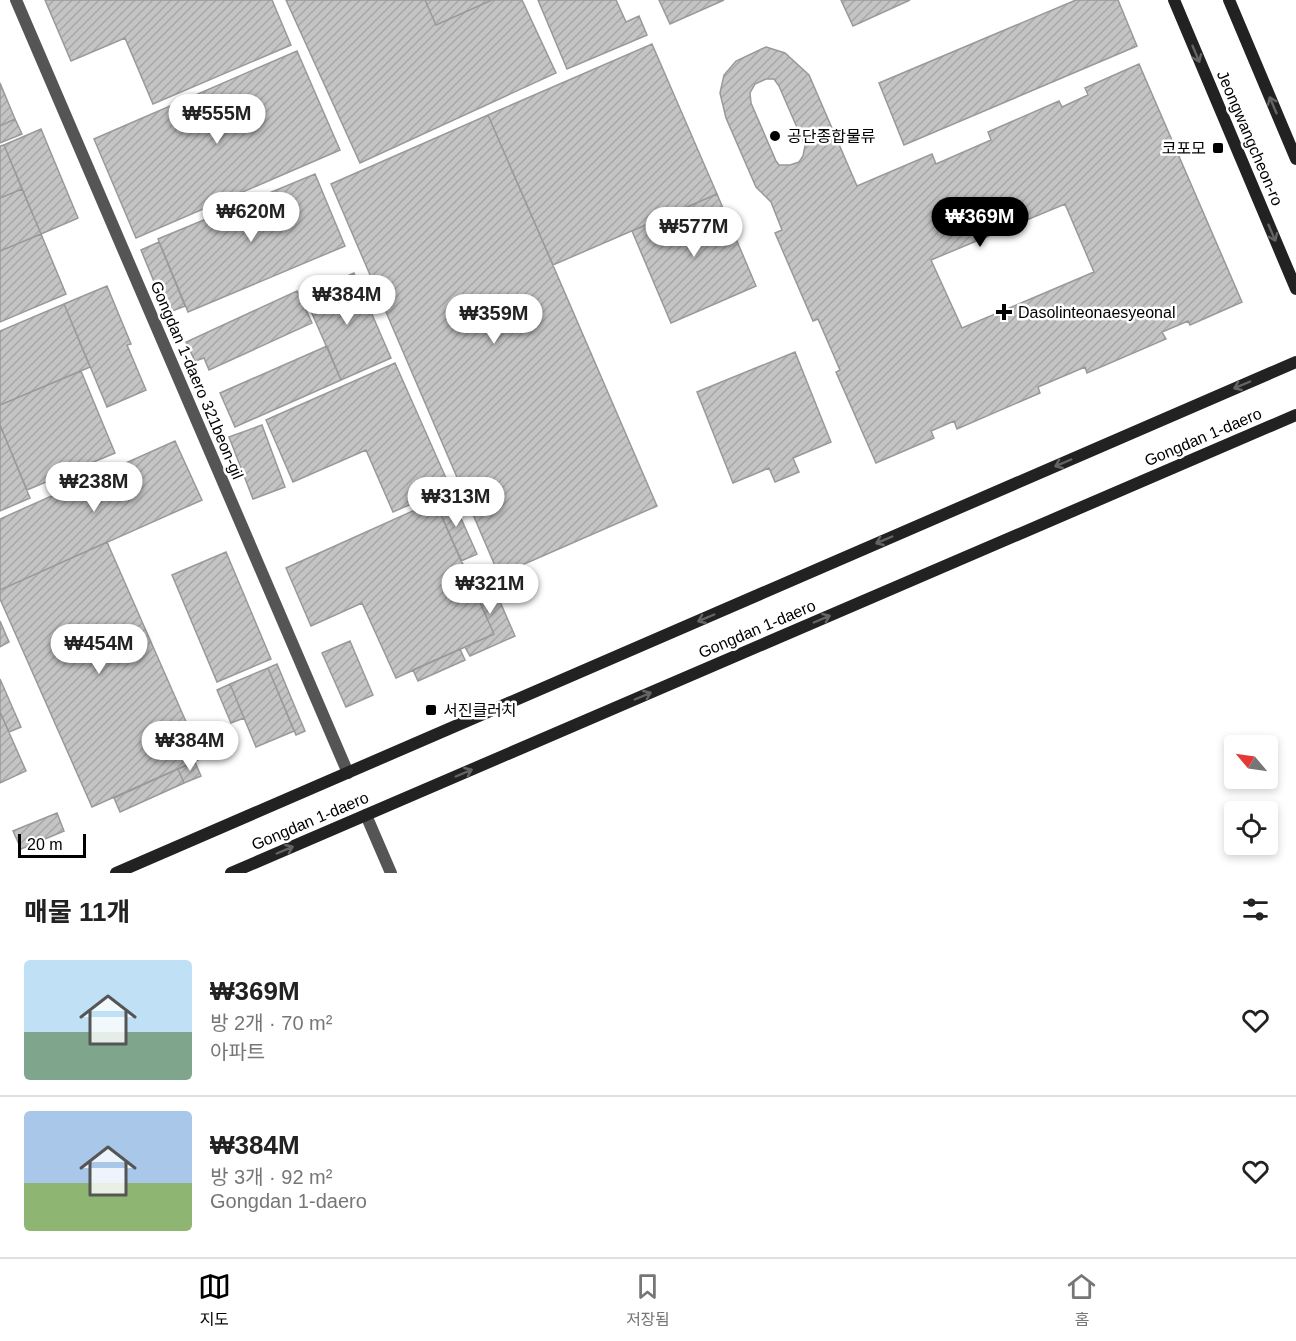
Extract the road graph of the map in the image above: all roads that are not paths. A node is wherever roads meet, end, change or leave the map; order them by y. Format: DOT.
graph roads {
  1 [pos="16,0"];
  2 [pos="1174,0"];
  3 [pos="1229,0"];
  4 [pos="1296,159"];
  5 [pos="1296,289"];
  6 [pos="1296,362"];
  7 [pos="1296,415"];
  8 [pos="348,773"];
  9 [pos="366,815"];
  10 [pos="116,873"];
  11 [pos="231,873"];
  12 [pos="391,873"];
  1 -- 8 [label="street, Gongdan 1-daero 321beon-gil"];
  2 -- 5 [label="main road, Jeongwangcheon-ro, one-way"];
  4 -- 3 [label="main road, Jeongwangcheon-ro, one-way"];
  6 -- 8 [label="main road, one-way"];
  9 -- 7 [label="main road, Gongdan 1-daero, one-way"];
  8 -- 10 [label="main road"];
  11 -- 9 [label="main road, Gongdan 1-daero, one-way"];
  9 -- 12 [label="street"];
}
